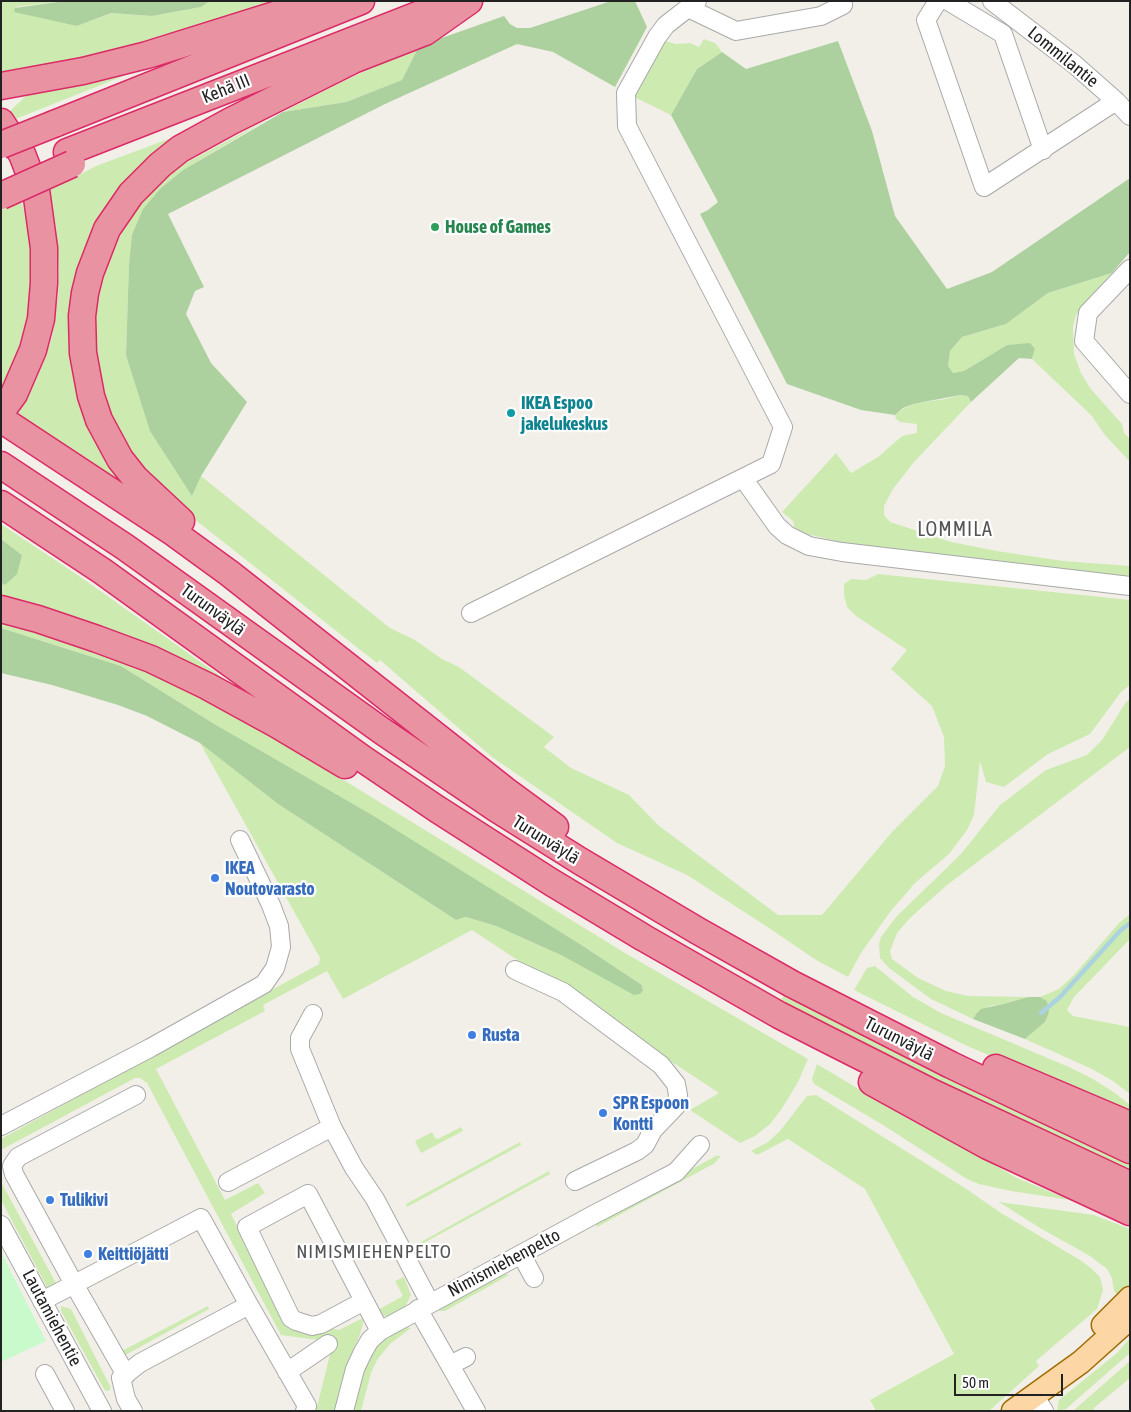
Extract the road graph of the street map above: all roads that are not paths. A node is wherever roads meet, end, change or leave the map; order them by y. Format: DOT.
graph roads {
  1 [pos="318,1"];
  2 [pos="362,1"];
  3 [pos="452,1"];
  4 [pos="470,1"];
  5 [pos="938,1"];
  6 [pos="948,1"];
  7 [pos="992,1"];
  8 [pos="843,5"];
  9 [pos="687,8"];
  10 [pos="1,86"];
  11 [pos="1116,101"];
  12 [pos="1130,116"];
  13 [pos="1,122"];
  14 [pos="1,145"];
  15 [pos="1042,150"];
  16 [pos="69,158"];
  17 [pos="1,179"];
  18 [pos="1,196"];
  19 [pos="1130,269"];
  20 [pos="1130,394"];
  21 [pos="7,403"];
  22 [pos="1,419"];
  23 [pos="1,465"];
  24 [pos="743,478"];
  25 [pos="1,504"];
  26 [pos="229,573"];
  27 [pos="1130,586"];
  28 [pos="1,609"];
  29 [pos="471,613"];
  30 [pos="437,809"];
  31 [pos="240,840"];
  32 [pos="698,931"];
  33 [pos="515,970"];
  34 [pos="792,984"];
  35 [pos="313,1014"];
  36 [pos="779,1014"];
  37 [pos="136,1095"];
  38 [pos="1130,1125"];
  39 [pos="1,1126"];
  40 [pos="332,1127"];
  41 [pos="700,1145"];
  42 [pos="1130,1150"];
  43 [pos="575,1180"];
  44 [pos="228,1182"];
  45 [pos="1130,1185"];
  46 [pos="1130,1212"];
  47 [pos="1,1225"];
  48 [pos="521,1254"];
  49 [pos="534,1278"];
  50 [pos="74,1284"];
  51 [pos="1130,1298"];
  52 [pos="42,1301"];
  53 [pos="364,1301"];
  54 [pos="249,1305"];
  55 [pos="424,1306"];
  56 [pos="1130,1318"];
  57 [pos="380,1331"];
  58 [pos="328,1344"];
  59 [pos="287,1372"];
  60 [pos="45,1374"];
  61 [pos="126,1374"];
  62 [pos="1039,1403"];
  63 [pos="130,1405"];
  64 [pos="65,1411"];
  65 [pos="102,1411"];
  66 [pos="305,1411"];
  67 [pos="344,1411"];
  68 [pos="476,1411"];
  69 [pos="1013,1411"];
  1 -- 10 [label="highway"];
  2 -- 14 [label="highway, Kehä III, bridge"];
  3 -- 16 [label="highway, Kehä III"];
  4 -- 26 [label="highway"];
  5 -- 15 [label="street"];
  6 -- 15 [label="street"];
  7 -- 11 [label="street, Lommilantie"];
  8 -- 9 [label="street"];
  9 -- 24 [label="street"];
  11 -- 12 [label="street, Lommilantie"];
  11 -- 15 [label="street"];
  13 -- 21 [label="highway"];
  16 -- 17 [label="highway, Kehä III"];
  16 -- 18 [label="highway, bridge"];
  19 -- 20 [label="street"];
  22 -- 26 [label="highway"];
  23 -- 32 [label="highway, Turunväylä"];
  24 -- 27 [label="street"];
  24 -- 29 [label="street"];
  25 -- 30 [label="highway, Turunväylä"];
  26 -- 32 [label="highway"];
  28 -- 30 [label="highway"];
  30 -- 36 [label="highway, Turunväylä"];
  31 -- 39 [label="street"];
  32 -- 34 [label="highway, Turunväylä"];
  33 -- 43 [label="street"];
  34 -- 38 [label="highway"];
  34 -- 42 [label="highway, Turunväylä"];
  35 -- 40 [label="street"];
  36 -- 45 [label="highway, Turunväylä"];
  36 -- 46 [label="highway"];
  37 -- 50 [label="street"];
  40 -- 44 [label="street"];
  40 -- 55 [label="street"];
  41 -- 48 [label="street, Nimismiehenpelto"];
  47 -- 52 [label="street, Lautamiehentie"];
  48 -- 49 [label="street"];
  48 -- 55 [label="street, Nimismiehenpelto"];
  50 -- 52 [label="street"];
  50 -- 54 [label="street"];
  50 -- 61 [label="street"];
  51 -- 62 [label="main road"];
  52 -- 65 [label="street, Lautamiehentie"];
  53 -- 53 [label="street"];
  53 -- 57 [label="street"];
  54 -- 59 [label="street"];
  54 -- 61 [label="street"];
  55 -- 57 [label="street, Nimismiehenpelto"];
  55 -- 68 [label="street"];
  56 -- 62 [label="main road"];
  57 -- 67 [label="street, Nimismiehenpelto"];
  58 -- 59 [label="street"];
  59 -- 66 [label="street"];
  60 -- 64 [label="street"];
  61 -- 63 [label="street"];
  62 -- 69 [label="main road"];
  63 -- 65 [label="street"];
}
